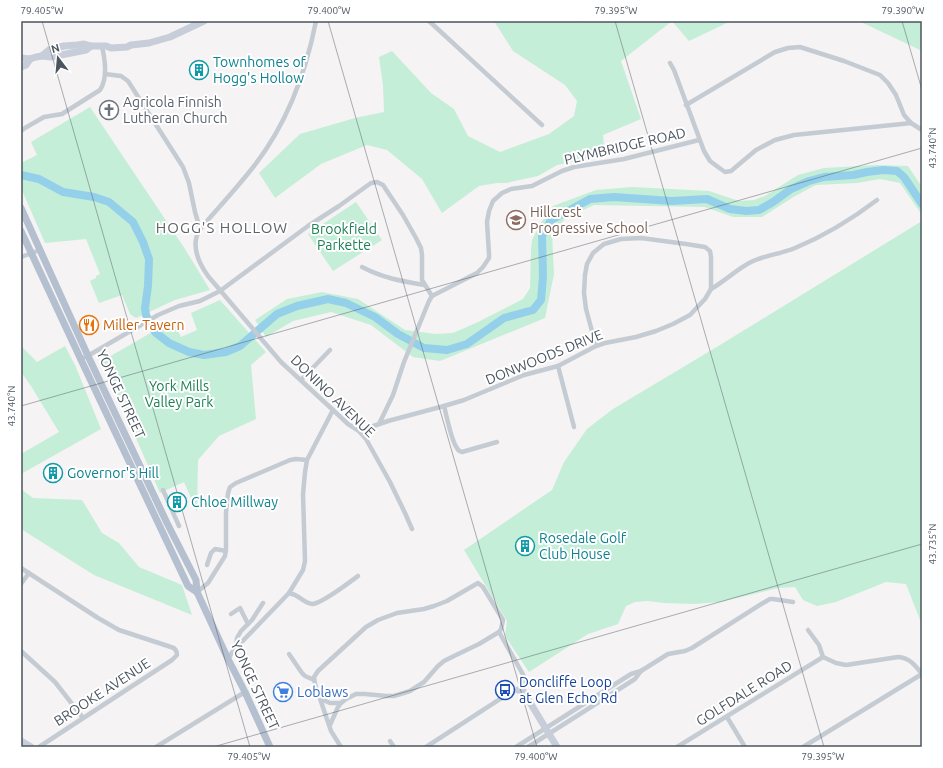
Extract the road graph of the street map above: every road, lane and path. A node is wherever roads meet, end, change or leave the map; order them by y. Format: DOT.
graph roads {
  1 [pos="204,21"];
  2 [pos="316,21"];
  3 [pos="429,21"];
  4 [pos="104,46"];
  5 [pos="21,58"];
  6 [pos="30,59"];
  7 [pos="670,63"];
  8 [pos="21,67"];
  9 [pos="105,74"];
  10 [pos="686,105"];
  11 [pos="911,123"];
  12 [pos="542,124"];
  13 [pos="922,130"];
  14 [pos="21,132"];
  15 [pos="700,140"];
  16 [pos="877,200"];
  17 [pos="21,208"];
  18 [pos="200,229"];
  19 [pos="21,231"];
  20 [pos="40,250"];
  21 [pos="31,253"];
  22 [pos="21,257"];
  23 [pos="362,267"];
  24 [pos="424,285"];
  25 [pos="711,290"];
  26 [pos="220,291"];
  27 [pos="432,296"];
  28 [pos="596,346"];
  29 [pos="330,350"];
  30 [pos="88,356"];
  31 [pos="81,359"];
  32 [pos="558,366"];
  33 [pos="301,380"];
  34 [pos="444,406"];
  35 [pos="333,410"];
  36 [pos="380,424"];
  37 [pos="574,427"];
  38 [pos="359,432"];
  39 [pos="497,442"];
  40 [pos="307,460"];
  41 [pos="163,490"];
  42 [pos="169,502"];
  43 [pos="160,507"];
  44 [pos="152,510"];
  45 [pos="179,526"];
  46 [pos="412,529"];
  47 [pos="226,551"];
  48 [pos="207,565"];
  49 [pos="21,568"];
  50 [pos="29,573"];
  51 [pos="358,576"];
  52 [pos="21,584"];
  53 [pos="197,592"];
  54 [pos="289,593"];
  55 [pos="793,602"];
  56 [pos="263,603"];
  57 [pos="231,614"];
  58 [pos="248,624"];
  59 [pos="808,630"];
  60 [pos="499,632"];
  61 [pos="236,648"];
  62 [pos="21,651"];
  63 [pos="289,654"];
  64 [pos="823,657"];
  65 [pos="228,659"];
  66 [pos="922,674"];
  67 [pos="314,680"];
  68 [pos="518,690"];
  69 [pos="245,692"];
  70 [pos="321,700"];
  71 [pos="341,703"];
  72 [pos="727,717"];
  73 [pos="84,718"];
  74 [pos="330,725"];
  75 [pos="547,731"];
  76 [pos="21,741"];
  77 [pos="390,741"];
  78 [pos="31,747"];
  79 [pos="38,747"];
  80 [pos="156,747"];
  81 [pos="270,747"];
  82 [pos="341,747"];
  83 [pos="394,747"];
  84 [pos="426,747"];
  85 [pos="516,747"];
  86 [pos="528,747"];
  87 [pos="557,747"];
  88 [pos="677,747"];
  89 [pos="745,747"];
  90 [pos="802,747"];
  1 -- 4 [label="main road"];
  2 -- 18 [label="street"];
  3 -- 12 [label="street"];
  4 -- 6 [label="main road"];
  4 -- 9 [label="street"];
  5 -- 6 [label="main road"];
  6 -- 8 [label="main road"];
  7 -- 10 [label="street"];
  9 -- 14 [label="street"];
  9 -- 18 [label="street"];
  10 -- 11 [label="street"];
  10 -- 15 [label="street"];
  11 -- 13 [label="street"];
  11 -- 15 [label="street"];
  15 -- 27 [label="street, PLYMBRIDGE ROAD"];
  16 -- 25 [label="street, DONWOODS DRIVE"];
  17 -- 20 [label="main road, YONGE STREET"];
  18 -- 26 [label="street, DONINO AVENUE"];
  19 -- 21 [label="main road, YONGE STREET"];
  20 -- 21 [label="street"];
  20 -- 30 [label="main road, YONGE STREET"];
  21 -- 22 [label="street"];
  21 -- 31 [label="main road, YONGE STREET"];
  23 -- 24 [label="street"];
  24 -- 26 [label="street"];
  24 -- 27 [label="street"];
  25 -- 28 [label="street, DONWOODS DRIVE"];
  25 -- 28 [label="street"];
  26 -- 30 [label="street"];
  26 -- 33 [label="street, DONINO AVENUE"];
  27 -- 36 [label="street"];
  28 -- 32 [label="street, DONWOODS DRIVE"];
  29 -- 33 [label="street"];
  30 -- 31 [label="street"];
  30 -- 43 [label="main road, YONGE STREET"];
  31 -- 44 [label="main road, YONGE STREET"];
  32 -- 34 [label="street, DONWOODS DRIVE"];
  32 -- 37 [label="street"];
  33 -- 35 [label="street, DONINO AVENUE"];
  34 -- 36 [label="street, DONWOODS DRIVE"];
  34 -- 39 [label="street"];
  35 -- 38 [label="street, DONINO AVENUE"];
  35 -- 40 [label="street"];
  36 -- 38 [label="street, DONWOODS DRIVE"];
  38 -- 46 [label="street, DONINO AVENUE"];
  40 -- 47 [label="street"];
  40 -- 54 [label="street"];
  41 -- 42 [label="street"];
  42 -- 43 [label="street"];
  42 -- 45 [label="street"];
  43 -- 44 [label="street"];
  43 -- 53 [label="main road, YONGE STREET"];
  44 -- 53 [label="main road, YONGE STREET"];
  47 -- 48 [label="street"];
  47 -- 53 [label="street"];
  49 -- 50 [label="street"];
  50 -- 52 [label="street"];
  50 -- 73 [label="street, BROOKE AVENUE"];
  51 -- 54 [label="street"];
  53 -- 65 [label="main road, YONGE STREET"];
  54 -- 61 [label="street"];
  55 -- 75 [label="street"];
  56 -- 58 [label="street"];
  57 -- 58 [label="street"];
  58 -- 61 [label="street"];
  59 -- 64 [label="street"];
  60 -- 67 [label="street"];
  60 -- 68 [label="street"];
  60 -- 71 [label="street"];
  61 -- 65 [label="street"];
  62 -- 73 [label="street"];
  63 -- 67 [label="street"];
  64 -- 66 [label="street"];
  64 -- 72 [label="street, GOLFDALE ROAD"];
  65 -- 69 [label="main road, YONGE STREET"];
  66 -- 90 [label="street"];
  67 -- 70 [label="street"];
  68 -- 75 [label="main road"];
  68 -- 84 [label="street"];
  69 -- 80 [label="street"];
  69 -- 81 [label="main road, YONGE STREET"];
  70 -- 71 [label="street"];
  70 -- 74 [label="street"];
  71 -- 74 [label="street"];
  72 -- 88 [label="street, GOLFDALE ROAD"];
  72 -- 89 [label="street"];
  73 -- 79 [label="street, BROOKE AVENUE"];
  74 -- 82 [label="street"];
  75 -- 85 [label="street"];
  75 -- 86 [label="street"];
  75 -- 87 [label="main road"];
  76 -- 78 [label="main road"];
  77 -- 83 [label="street"];
}
